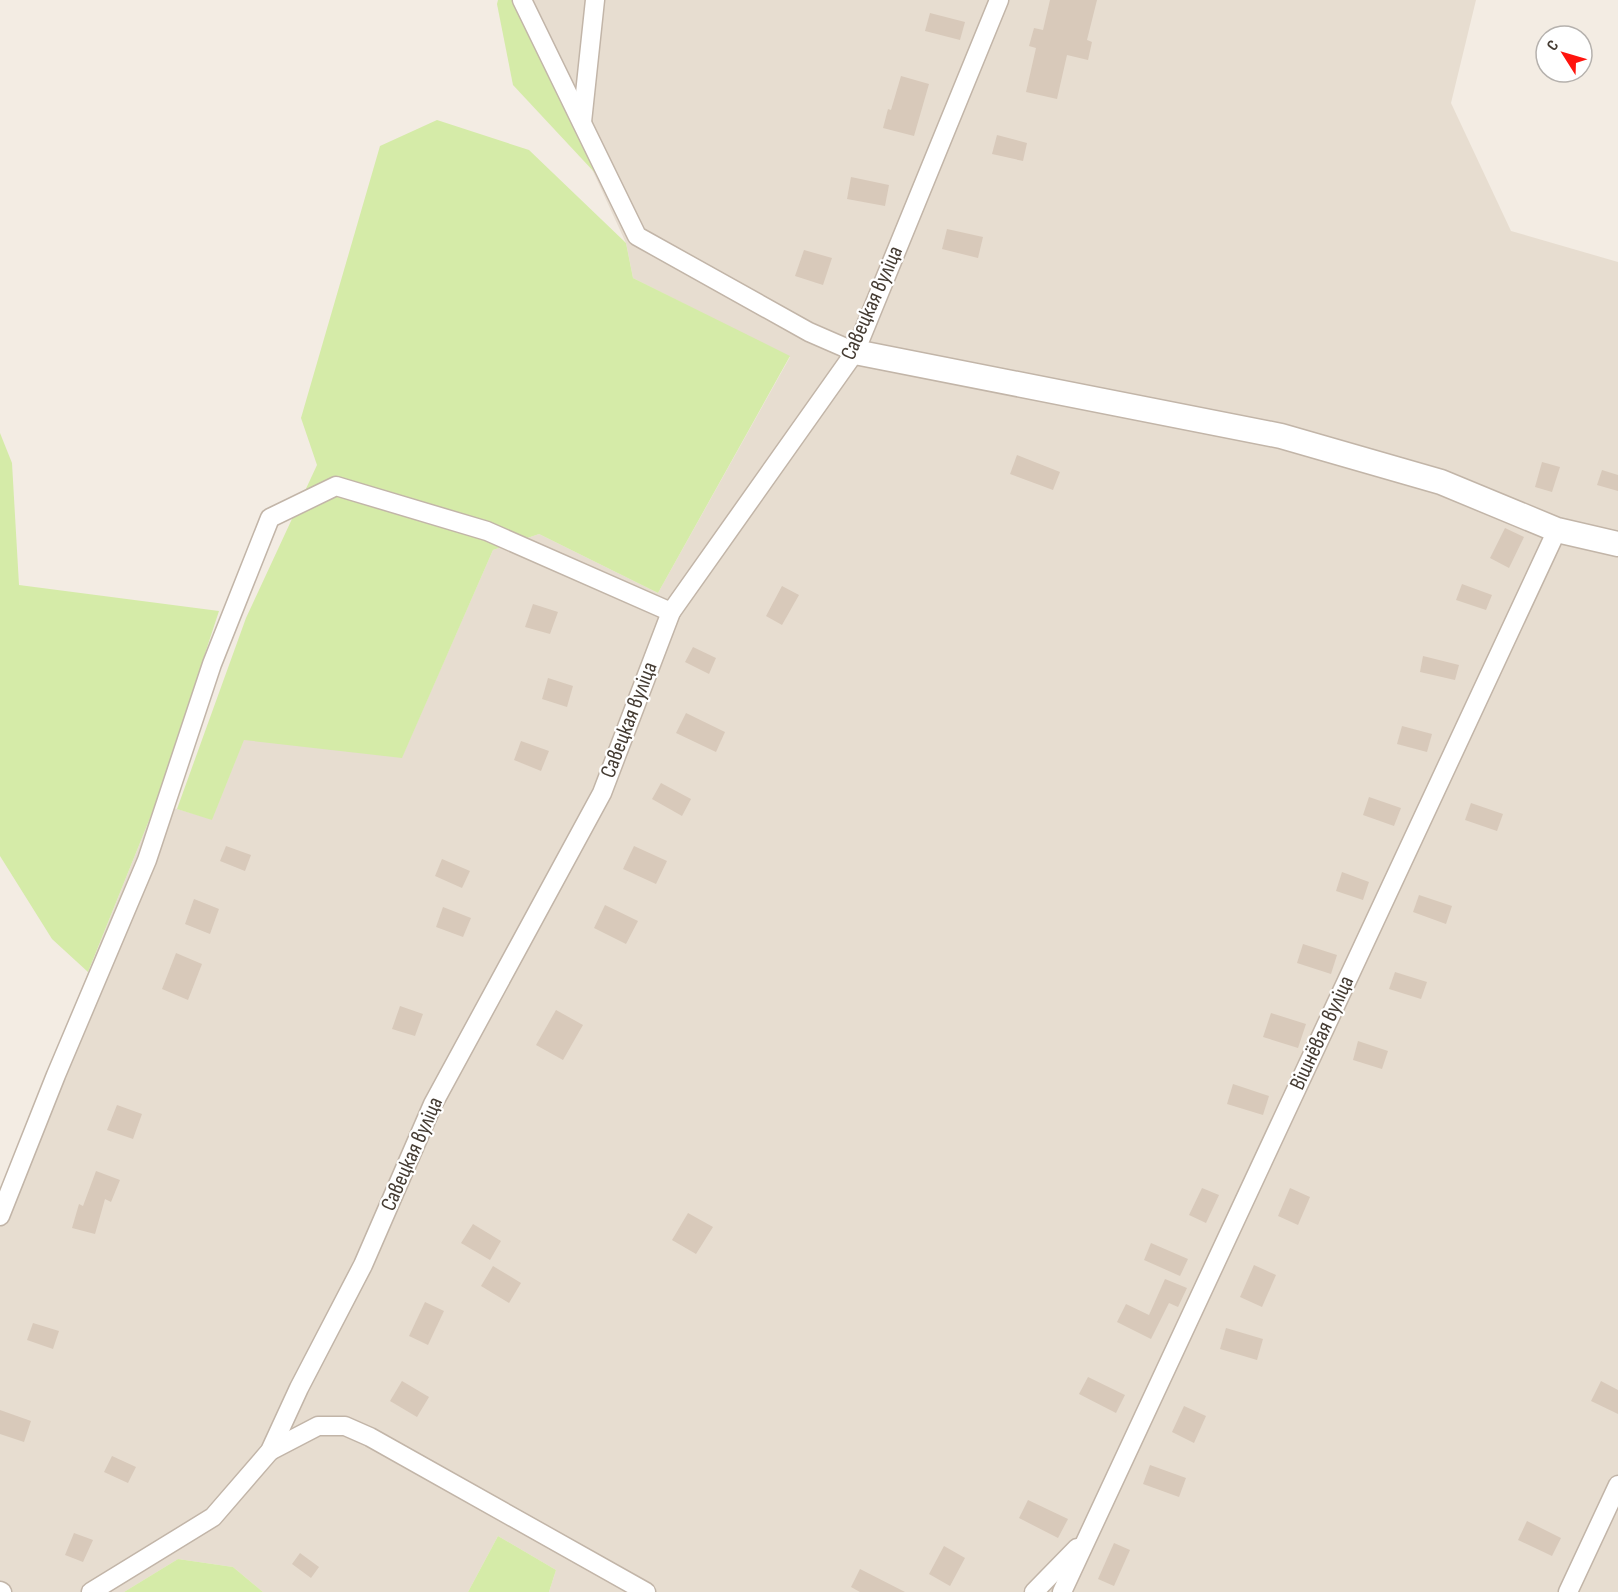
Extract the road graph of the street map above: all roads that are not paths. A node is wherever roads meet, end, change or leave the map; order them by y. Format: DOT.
graph roads {
  1 [pos="522,0"];
  2 [pos="595,0"];
  3 [pos="999,0"];
  4 [pos="582,122"];
  5 [pos="855,352"];
  6 [pos="1557,530"];
  7 [pos="1618,544"];
  8 [pos="671,612"];
  9 [pos="0,1216"];
  10 [pos="270,1451"];
  11 [pos="1618,1485"];
  12 [pos="1087,1537"];
  13 [pos="91,1592"];
  14 [pos="646,1592"];
  15 [pos="1034,1592"];
  16 [pos="1062,1592"];
  17 [pos="1568,1592"];
  1 -- 4 [label="street"];
  2 -- 4 [label="street"];
  3 -- 5 [label="street, Савецкая вуліца"];
  4 -- 5 [label="street"];
  5 -- 6 [label="street"];
  5 -- 8 [label="street, Савецкая вуліца"];
  6 -- 7 [label="street"];
  6 -- 12 [label="street, Вішнёвая вуліца"];
  8 -- 9 [label="street"];
  8 -- 10 [label="street, Савецкая вуліца"];
  10 -- 13 [label="street, Савецкая вуліца"];
  10 -- 14 [label="street, Савецкая вуліца"];
  11 -- 17 [label="street"];
  12 -- 15 [label="street, Вішнёвая вуліца"];
  12 -- 16 [label="street, Вішнёвая вуліца"];
}
